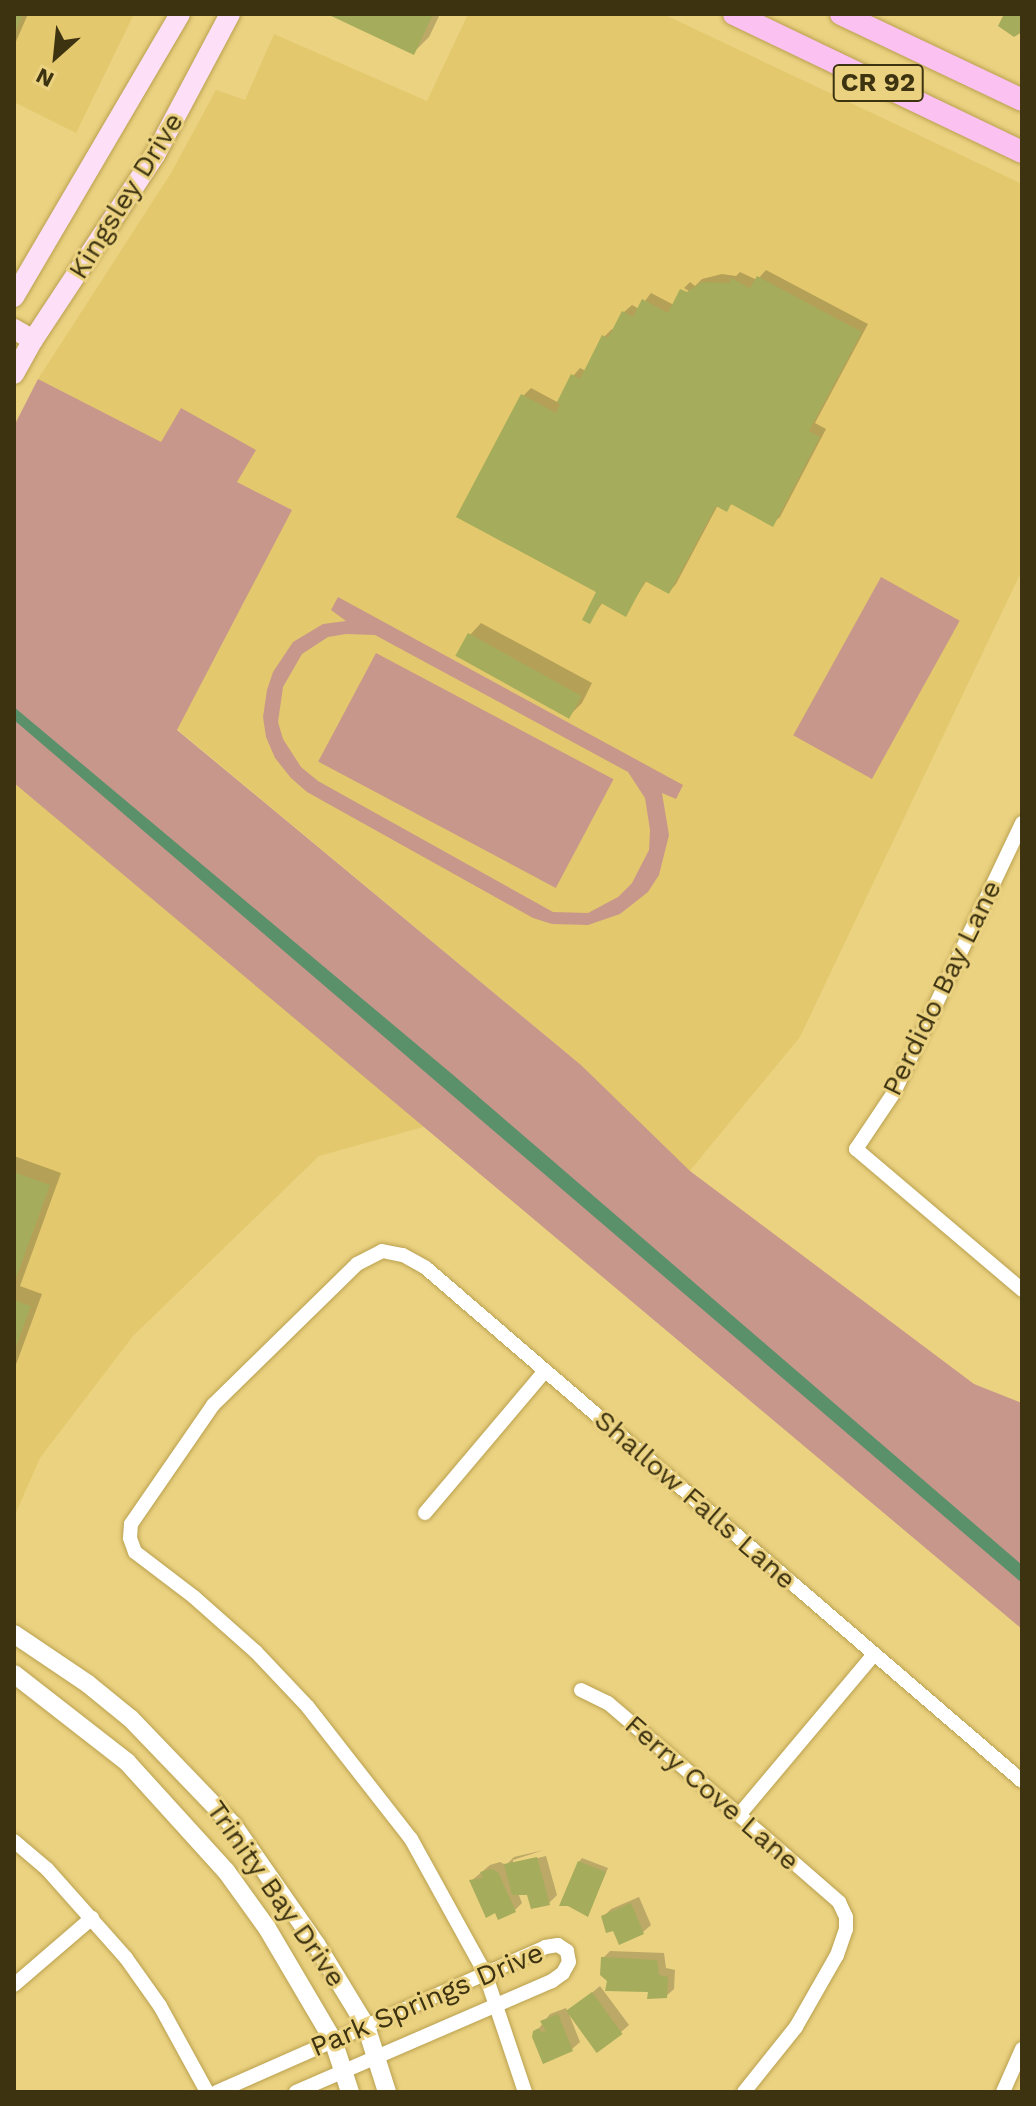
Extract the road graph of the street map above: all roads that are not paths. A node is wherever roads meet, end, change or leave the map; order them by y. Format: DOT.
graph roads {
  1 [pos="180,14"];
  2 [pos="230,14"];
  3 [pos="734,14"];
  4 [pos="841,14"];
  5 [pos="1022,100"];
  6 [pos="1022,152"];
  7 [pos="14,297"];
  8 [pos="14,329"];
  9 [pos="33,340"];
  10 [pos="14,374"];
  11 [pos="1022,823"];
  12 [pos="1022,1290"];
  13 [pos="545,1371"];
  14 [pos="425,1513"];
  15 [pos="14,1634"];
  16 [pos="874,1654"];
  17 [pos="14,1674"];
  18 [pos="581,1690"];
  19 [pos="1022,1781"];
  20 [pos="739,1815"];
  21 [pos="14,1841"];
  22 [pos="92,1918"];
  23 [pos="485,1973"];
  24 [pos="14,1985"];
  25 [pos="496,2004"];
  26 [pos="366,2026"];
  27 [pos="333,2040"];
  28 [pos="1022,2049"];
  29 [pos="375,2056"];
  30 [pos="1018,2066"];
  31 [pos="343,2071"];
  32 [pos="207,2092"];
  33 [pos="217,2092"];
  34 [pos="296,2092"];
  35 [pos="350,2092"];
  36 [pos="387,2092"];
  37 [pos="525,2092"];
  38 [pos="744,2092"];
  39 [pos="1003,2092"];
  1 -- 7 [label="main road, Kingsley Drive"];
  2 -- 9 [label="main road, Kingsley Drive"];
  3 -- 6 [label="main road, CR 92"];
  4 -- 5 [label="main road, CR 92"];
  8 -- 9 [label="main road"];
  9 -- 10 [label="main road, Kingsley Drive"];
  11 -- 12 [label="street, Perdido Bay Lane"];
  13 -- 14 [label="street"];
  13 -- 16 [label="street, Shallow Falls Lane"];
  13 -- 23 [label="street, Shallow Falls Lane"];
  15 -- 26 [label="street, Trinity Bay Drive"];
  16 -- 19 [label="street, Shallow Falls Lane"];
  16 -- 20 [label="street"];
  17 -- 27 [label="street, Trinity Bay Drive"];
  18 -- 20 [label="street, Ferry Cove Lane"];
  20 -- 38 [label="street, Ferry Cove Lane"];
  21 -- 22 [label="street"];
  22 -- 24 [label="street"];
  22 -- 32 [label="street"];
  23 -- 25 [label="street"];
  23 -- 25 [label="street, Park Springs Drive"];
  23 -- 26 [label="street, Park Springs Drive"];
  25 -- 29 [label="street, Park Springs Drive"];
  25 -- 37 [label="street"];
  26 -- 27 [label="street, Park Springs Drive"];
  26 -- 29 [label="street, Trinity Bay Drive"];
  27 -- 31 [label="street, Trinity Bay Drive"];
  27 -- 33 [label="street, Park Springs Drive"];
  28 -- 30 [label="street"];
  29 -- 31 [label="street, Park Springs Drive"];
  29 -- 36 [label="street, Trinity Bay Drive"];
  30 -- 39 [label="street"];
  31 -- 34 [label="street, Park Springs Drive"];
  31 -- 35 [label="street, Trinity Bay Drive"];
}
